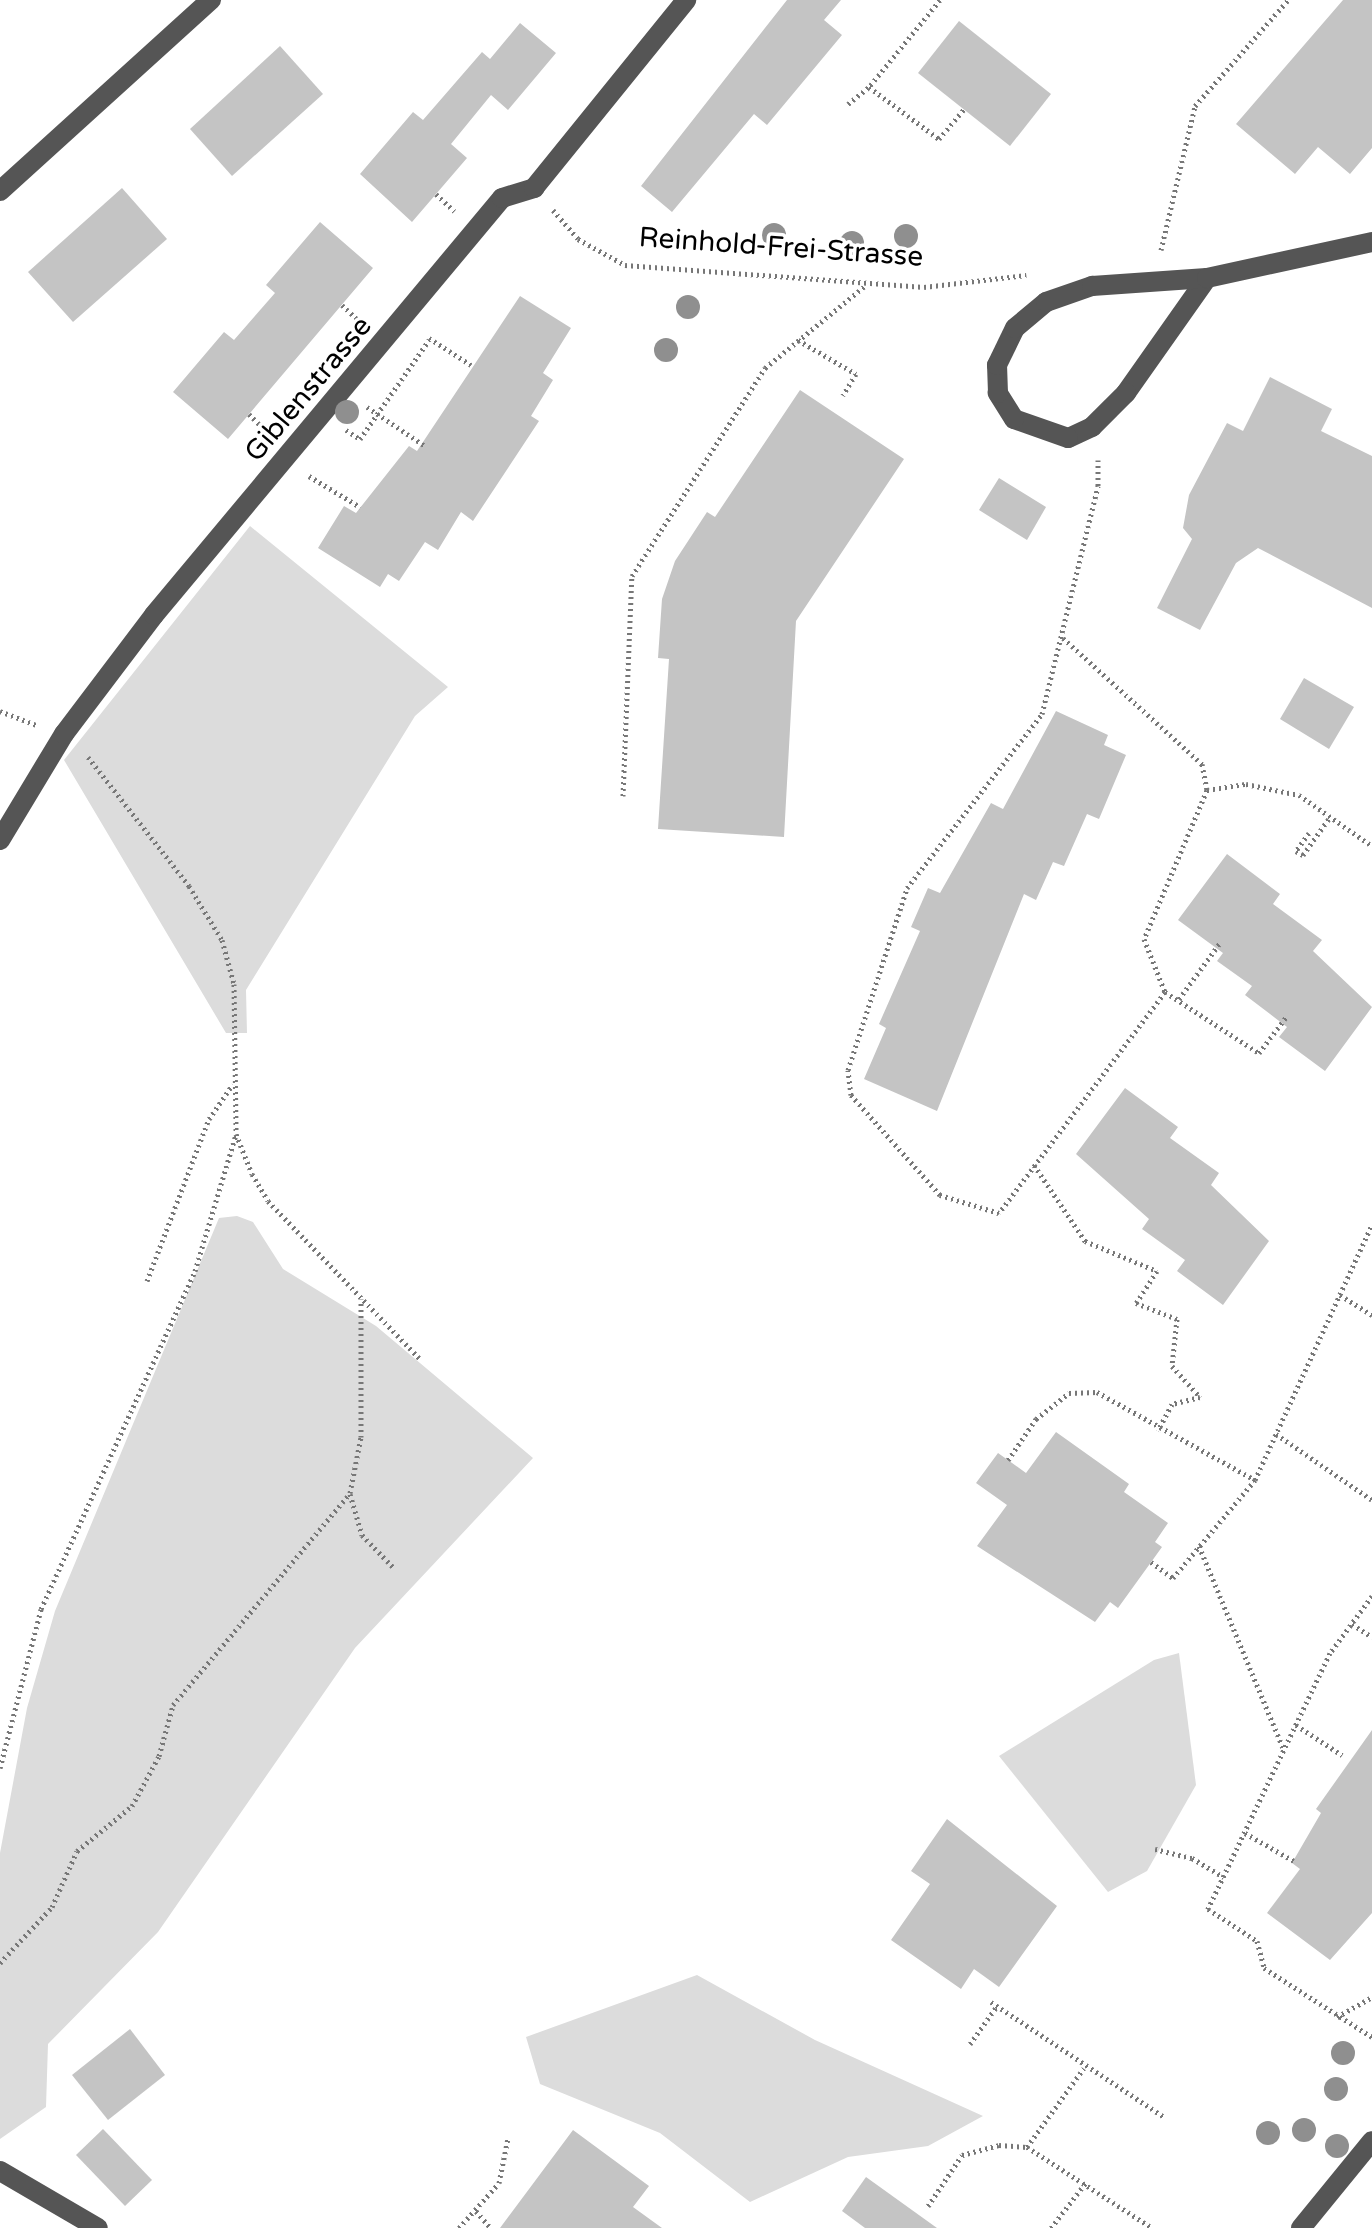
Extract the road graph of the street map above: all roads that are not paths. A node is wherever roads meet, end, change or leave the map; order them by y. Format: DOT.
graph roads {
  1 [pos="211,0"];
  2 [pos="686,0"];
  3 [pos="0,191"];
  4 [pos="1372,242"];
  5 [pos="1207,278"];
  6 [pos="0,840"];
  7 [pos="1372,2141"];
  8 [pos="0,2171"];
  9 [pos="98,2228"];
  10 [pos="1301,2228"];
  1 -- 3 [label="street"];
  2 -- 6 [label="street, Giblenstrasse"];
  4 -- 5 [label="street"];
  5 -- 5 [label="street"];
  7 -- 10 [label="street"];
  8 -- 9 [label="street"];
}
